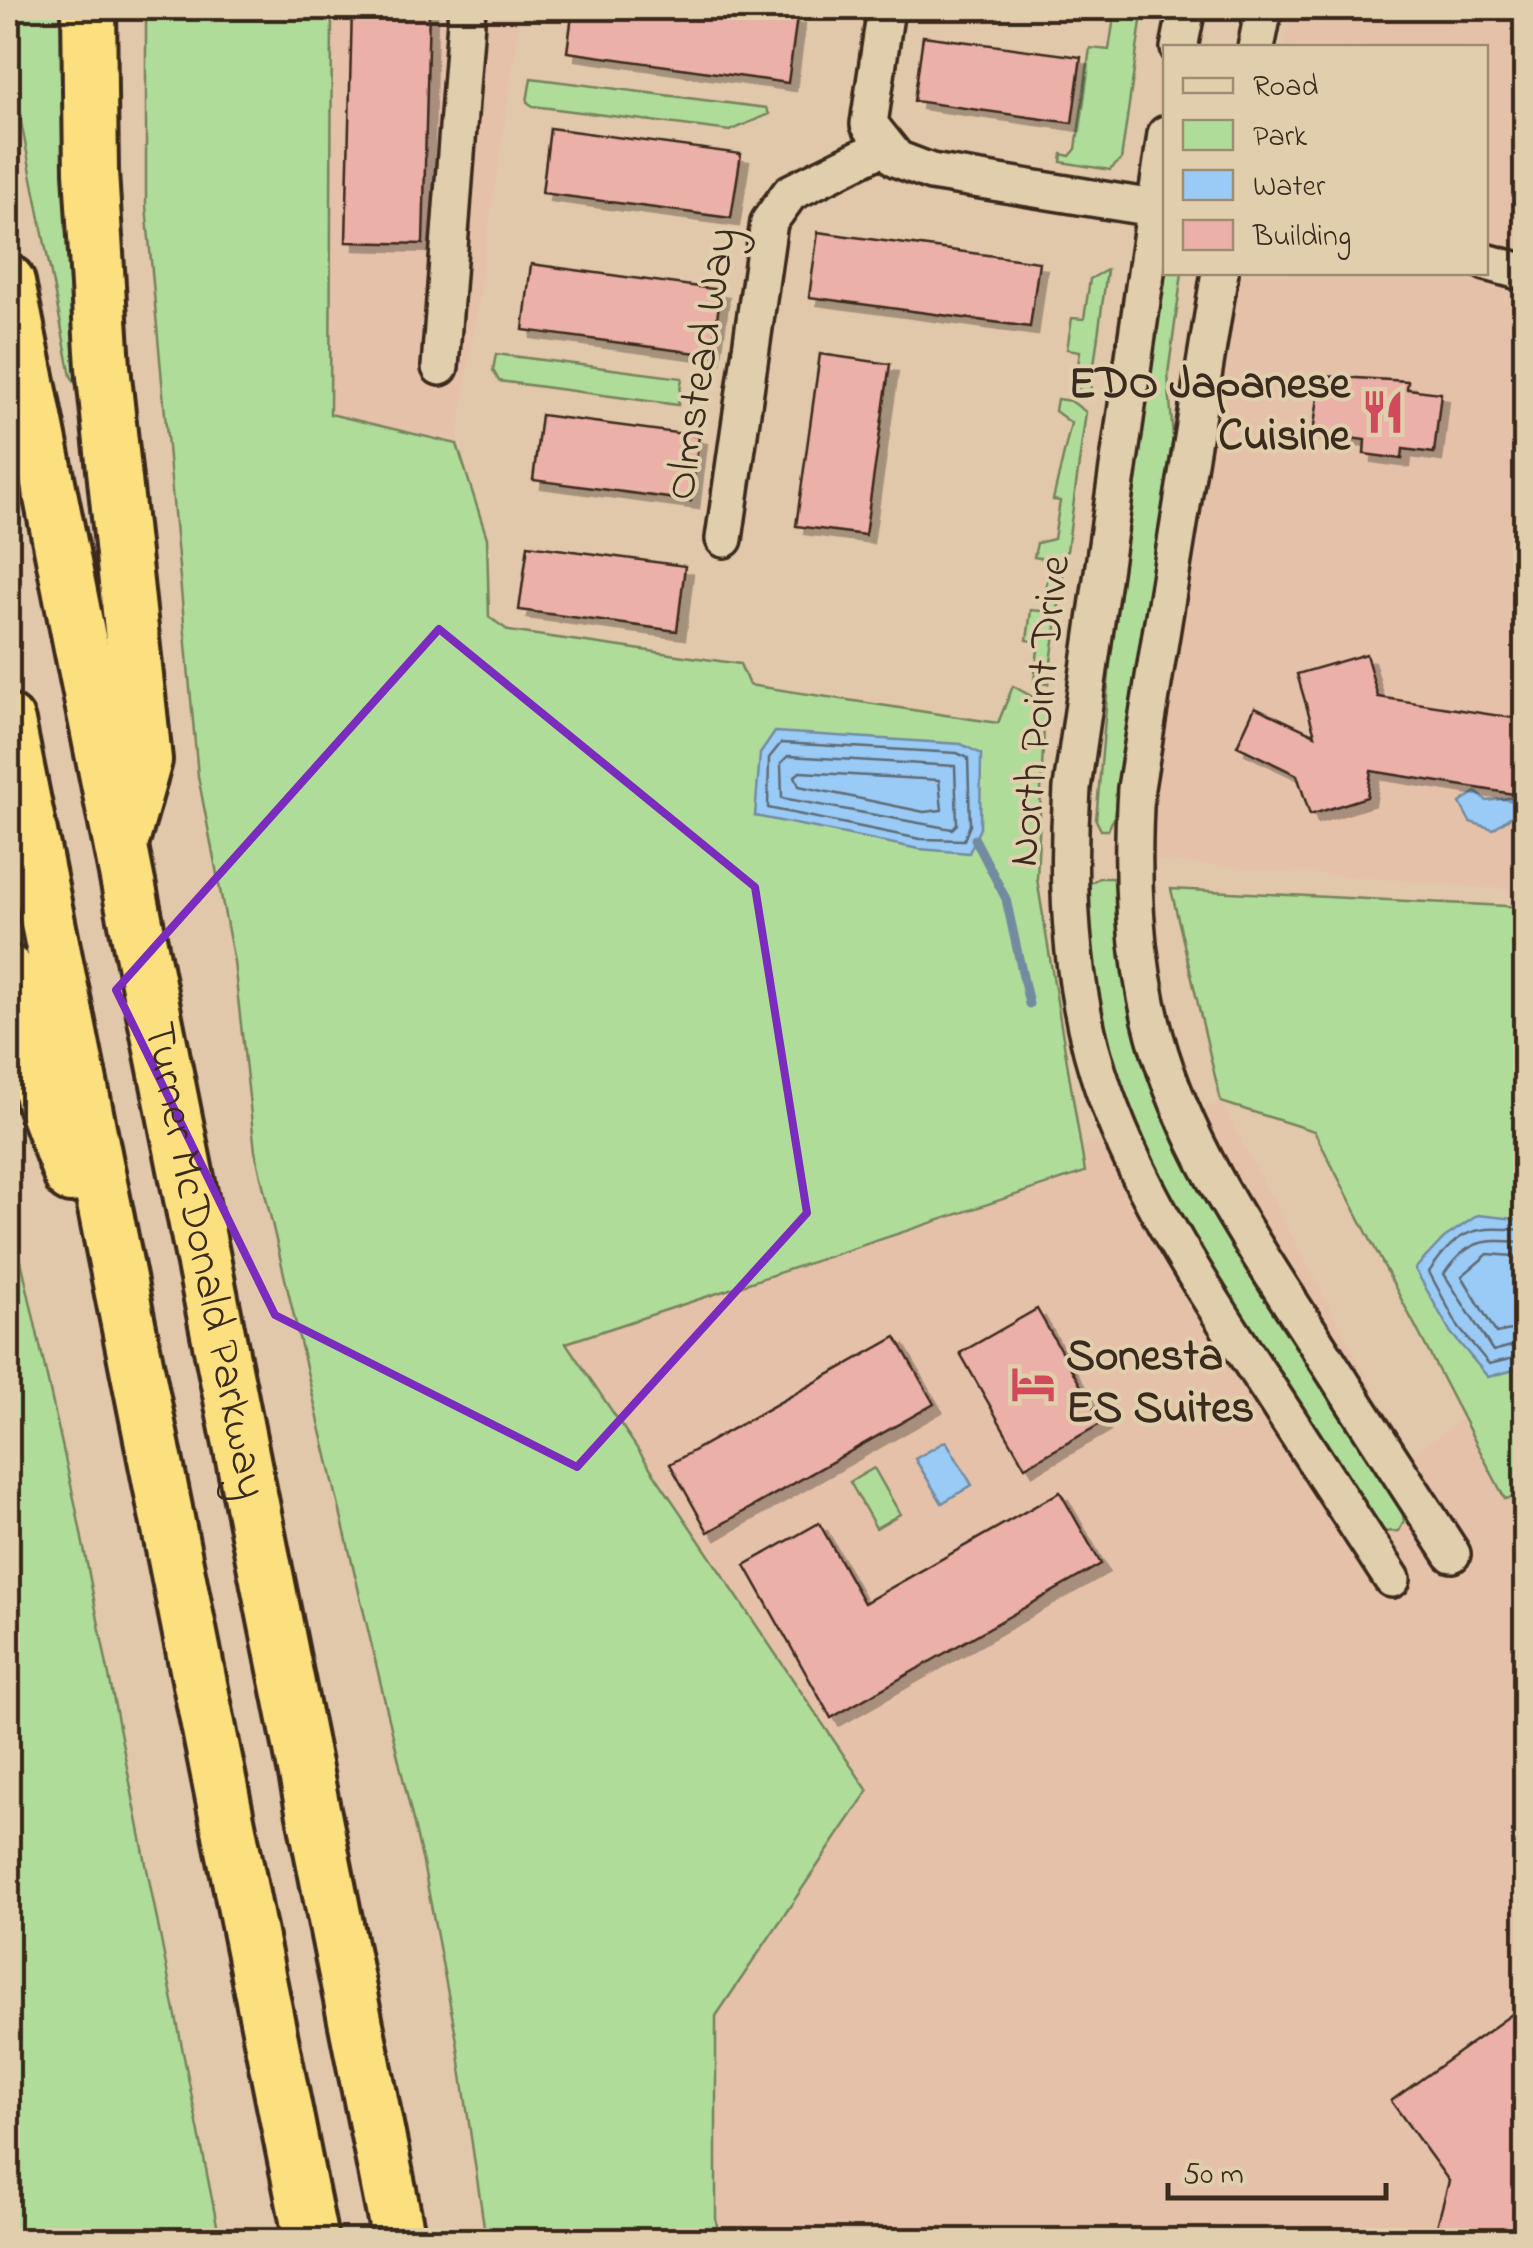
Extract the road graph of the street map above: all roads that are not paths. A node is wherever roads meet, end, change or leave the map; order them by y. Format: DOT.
graph roads {
  1 [pos="89,8"];
  2 [pos="467,8"];
  3 [pos="886,8"];
  4 [pos="1187,8"];
  5 [pos="1264,8"];
  6 [pos="1180,45"];
  7 [pos="1257,45"];
  8 [pos="884,147"];
  9 [pos="1163,172"];
  10 [pos="1160,209"];
  11 [pos="1488,263"];
  12 [pos="1526,273"];
  13 [pos="1220,275"];
  14 [pos="8,282"];
  15 [pos="440,368"];
  16 [pos="724,538"];
  17 [pos="8,722"];
  18 [pos="121,846"];
  19 [pos="8,972"];
  20 [pos="126,1325"];
  21 [pos="1452,1554"];
  22 [pos="1392,1579"];
  23 [pos="311,2240"];
  24 [pos="399,2240"];
  1 -- 18 [label="highway"];
  2 -- 15 [label="street"];
  3 -- 8 [label="street"];
  4 -- 6 [label="street"];
  5 -- 7 [label="street"];
  8 -- 10 [label="street"];
  8 -- 16 [label="street, Olmstead Way"];
  9 -- 10 [label="street, North Point Drive"];
  10 -- 22 [label="street, North Point Drive"];
  11 -- 12 [label="street"];
  13 -- 21 [label="street"];
  14 -- 18 [label="highway, Turner McDonald Parkway"];
  17 -- 20 [label="highway, Turner McDonald Parkway"];
  18 -- 24 [label="highway, Turner McDonald Parkway"];
  19 -- 20 [label="highway"];
  20 -- 23 [label="highway, Turner McDonald Parkway"];
}
